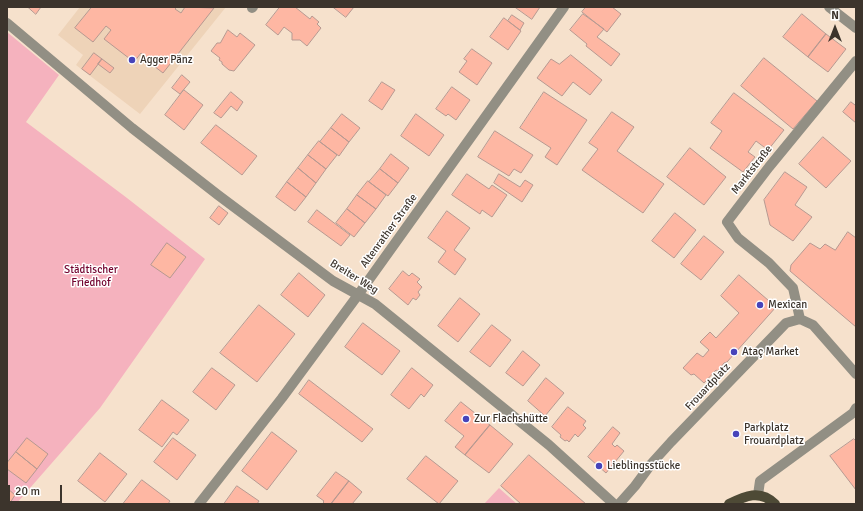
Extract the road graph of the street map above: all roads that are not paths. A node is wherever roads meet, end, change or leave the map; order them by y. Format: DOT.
graph roads {
  1 [pos="564,7"];
  2 [pos="829,7"];
  3 [pos="7,23"];
  4 [pos="856,28"];
  5 [pos="856,61"];
  6 [pos="358,295"];
  7 [pos="800,319"];
  8 [pos="856,374"];
  9 [pos="856,408"];
  10 [pos="758,495"];
  11 [pos="199,504"];
  12 [pos="614,504"];
  13 [pos="619,504"];
  14 [pos="729,504"];
  15 [pos="775,504"];
  1 -- 6 [label="street, Altenrather Straße"];
  2 -- 4 [label="street"];
  3 -- 6 [label="street, Breiter Weg"];
  5 -- 7 [label="street, Marktstraße"];
  6 -- 11 [label="street, Altenrather Straße"];
  6 -- 12 [label="street, Breiter Weg"];
  7 -- 8 [label="street"];
  7 -- 13 [label="street, Frouardplatz"];
  9 -- 10 [label="street"];
  10 -- 14 [label="main road"];
  10 -- 15 [label="main road"];
}
